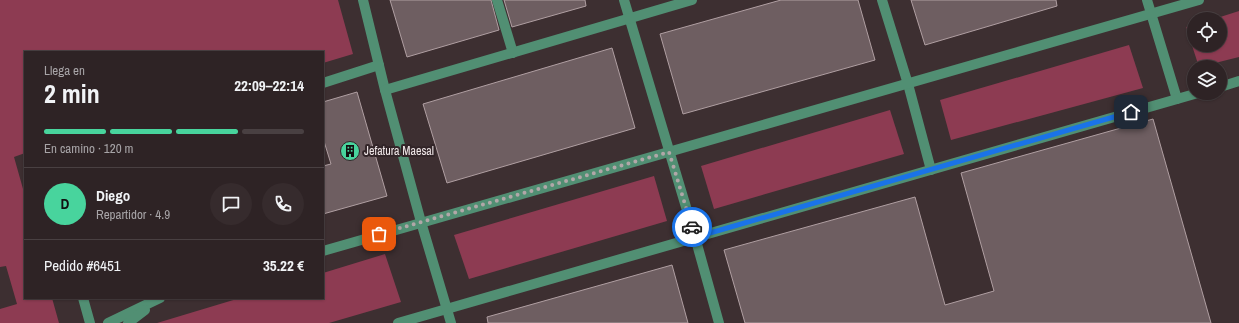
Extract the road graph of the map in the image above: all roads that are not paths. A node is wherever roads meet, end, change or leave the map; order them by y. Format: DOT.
graph roads {
  1 [pos="363,0"];
  2 [pos="497,0"];
  3 [pos="624,0"];
  4 [pos="692,0"];
  5 [pos="882,0"];
  6 [pos="1147,0"];
  7 [pos="1199,0"];
  8 [pos="1151,14"];
  9 [pos="629,19"];
  10 [pos="513,53"];
  11 [pos="379,65"];
  12 [pos="1239,81"];
  13 [pos="324,83"];
  14 [pos="908,84"];
  15 [pos="1227,85"];
  16 [pos="385,90"];
  17 [pos="1187,96"];
  18 [pos="1177,99"];
  19 [pos="669,152"];
  20 [pos="932,170"];
  21 [pos="421,222"];
  22 [pos="696,237"];
  23 [pos="324,251"];
  24 [pos="83,299"];
  25 [pos="158,299"];
  26 [pos="159,299"];
  27 [pos="447,309"];
  28 [pos="90,323"];
  29 [pos="108,323"];
  30 [pos="128,323"];
  31 [pos="398,323"];
  32 [pos="451,323"];
  33 [pos="719,323"];
  1 -- 11 [label="lane"];
  2 -- 10 [label="lane"];
  3 -- 9 [label="lane"];
  4 -- 9 [label="lane"];
  5 -- 14 [label="lane"];
  6 -- 8 [label="lane"];
  7 -- 8 [label="lane"];
  8 -- 14 [label="lane"];
  8 -- 18 [label="lane"];
  9 -- 10 [label="lane"];
  9 -- 19 [label="lane"];
  10 -- 16 [label="lane"];
  11 -- 13 [label="lane"];
  11 -- 16 [label="lane"];
  12 -- 15 [label="lane"];
  14 -- 19 [label="lane"];
  14 -- 20 [label="lane"];
  16 -- 21 [label="lane"];
  17 -- 18 [label="lane"];
  18 -- 20 [label="lane"];
  19 -- 21 [label="lane"];
  19 -- 22 [label="lane"];
  20 -- 22 [label="lane"];
  21 -- 23 [label="lane"];
  21 -- 27 [label="lane"];
  22 -- 27 [label="lane"];
  22 -- 33 [label="lane"];
  24 -- 28 [label="lane"];
  25 -- 29 [label="lane"];
  26 -- 30 [label="lane"];
  27 -- 31 [label="lane"];
  27 -- 32 [label="lane"];
}
